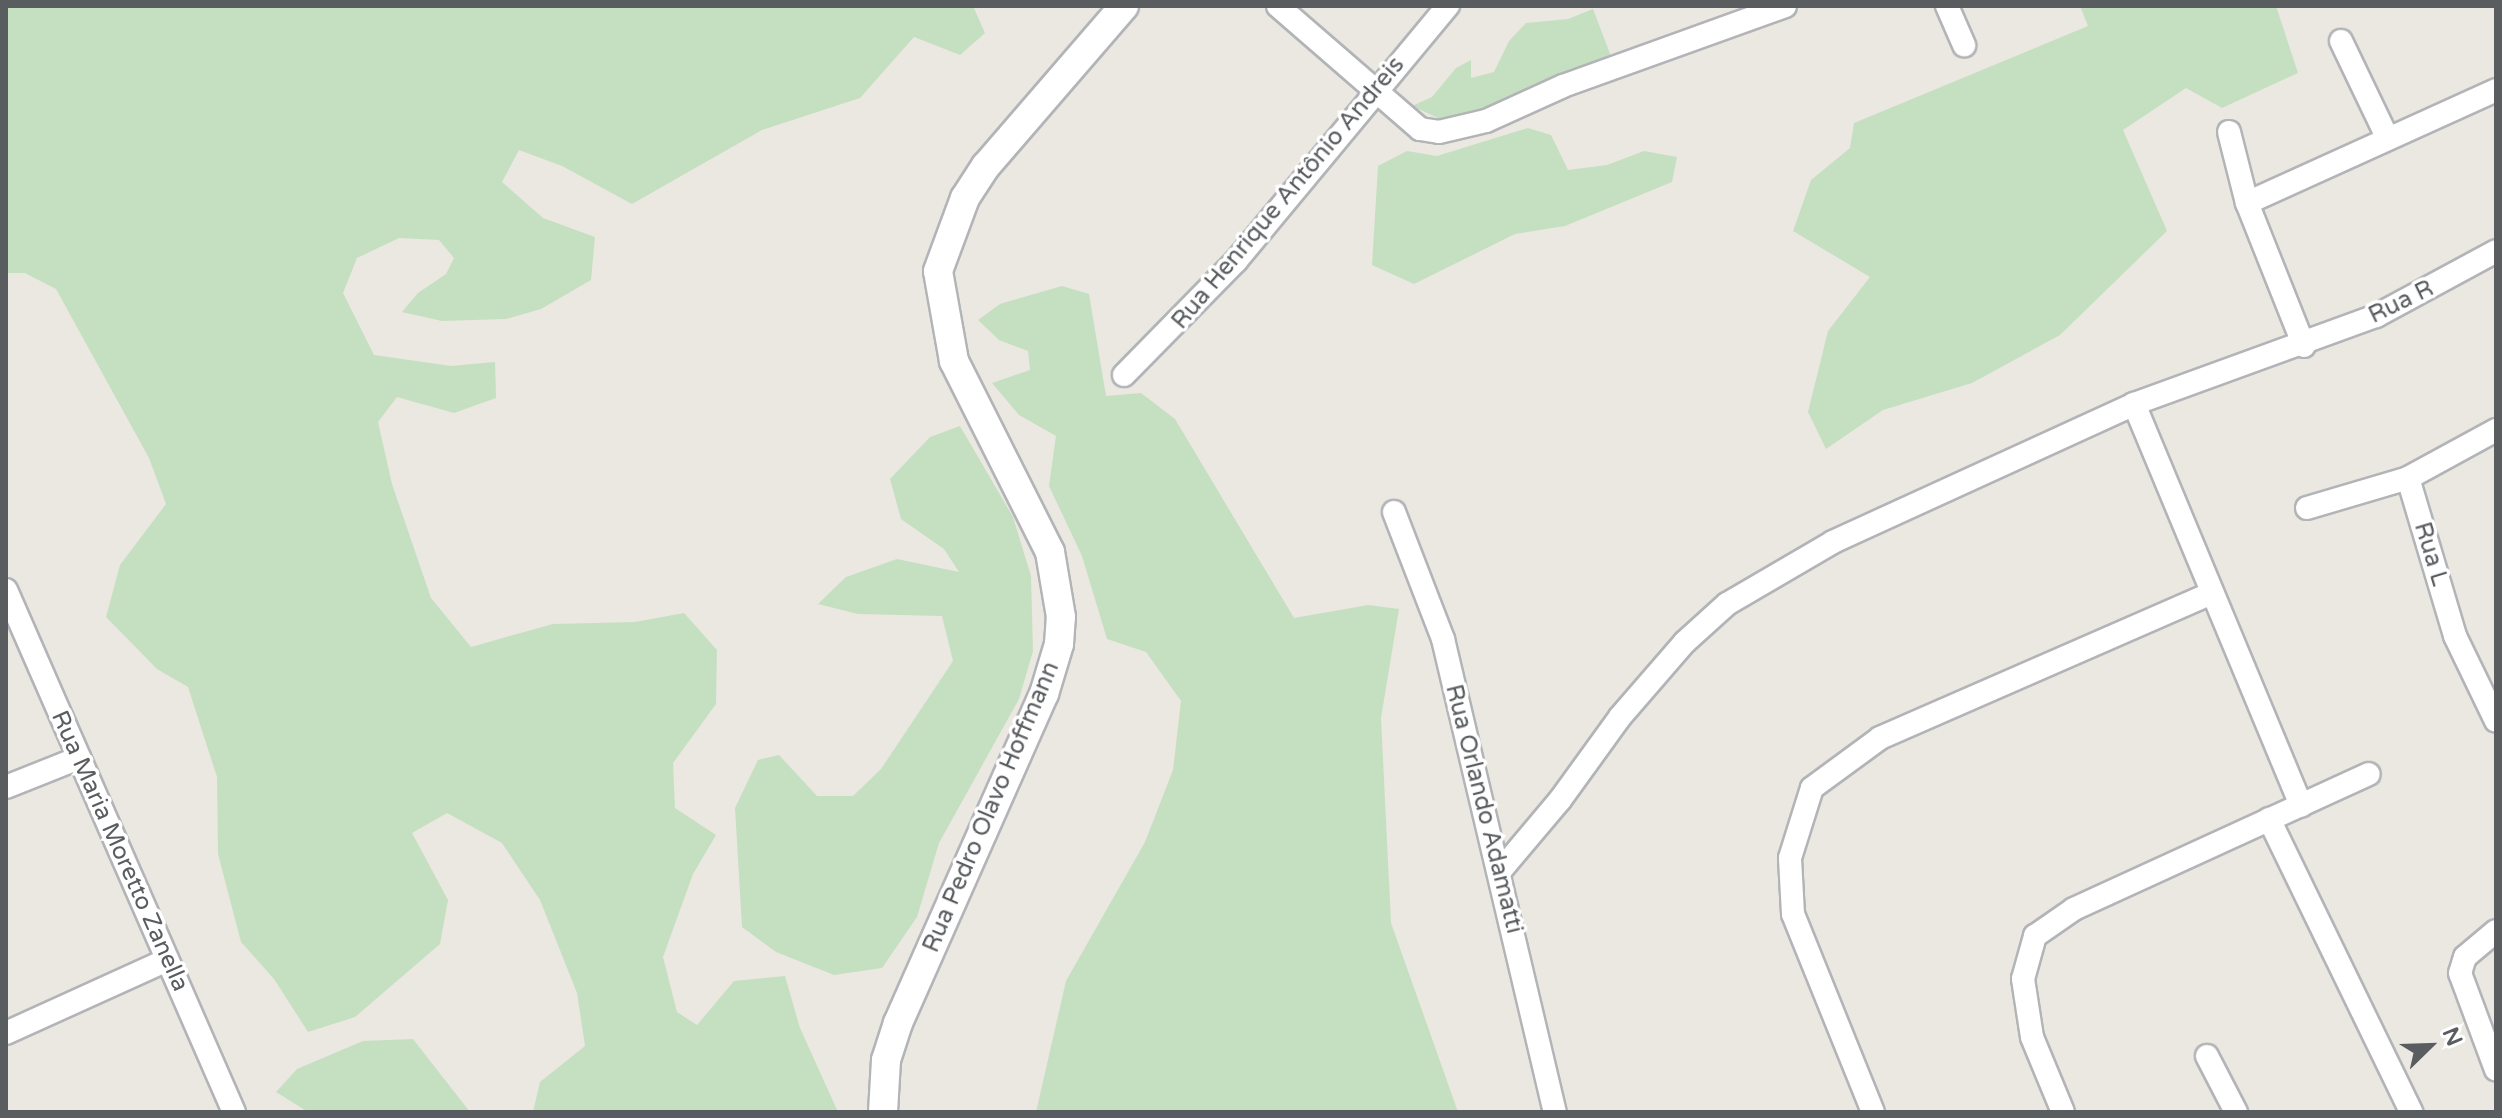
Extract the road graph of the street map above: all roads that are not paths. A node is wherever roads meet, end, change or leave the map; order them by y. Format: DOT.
graph roads {
  1 [pos="1124,6"];
  2 [pos="1278,6"];
  3 [pos="1448,6"];
  4 [pos="1785,6"];
  5 [pos="1947,6"];
  6 [pos="2341,41"];
  7 [pos="1964,45"];
  8 [pos="1373,90"];
  9 [pos="2496,90"];
  10 [pos="2229,132"];
  11 [pos="2387,137"];
  12 [pos="2247,203"];
  13 [pos="2496,251"];
  14 [pos="2304,346"];
  15 [pos="1124,375"];
  16 [pos="2134,404"];
  17 [pos="2496,430"];
  18 [pos="2408,478"];
  19 [pos="2307,508"];
  20 [pos="1394,512"];
  21 [pos="6,590"];
  22 [pos="2210,594"];
  23 [pos="2496,721"];
  24 [pos="79,758"];
  25 [pos="2369,774"];
  26 [pos="6,787"];
  27 [pos="2301,806"];
  28 [pos="2269,819"];
  29 [pos="1501,870"];
  30 [pos="2496,931"];
  31 [pos="167,960"];
  32 [pos="6,1033"];
  33 [pos="2207,1056"];
  34 [pos="2496,1070"];
  35 [pos="234,1112"];
  36 [pos="883,1112"];
  37 [pos="1555,1112"];
  38 [pos="1873,1112"];
  39 [pos="2063,1112"];
  40 [pos="2236,1112"];
  41 [pos="2411,1112"];
  1 -- 36 [label="street, Rua Pedro Olavo Hoffmann"];
  2 -- 8 [label="street"];
  3 -- 8 [label="street, Rua Henrique Antônio Andreis"];
  4 -- 8 [label="street"];
  5 -- 7 [label="street"];
  6 -- 11 [label="street"];
  8 -- 15 [label="street, Rua Henrique Antônio Andreis"];
  9 -- 11 [label="street"];
  10 -- 12 [label="street"];
  11 -- 12 [label="street"];
  12 -- 14 [label="street"];
  13 -- 14 [label="street, Rua R"];
  14 -- 16 [label="street, Rua R"];
  16 -- 22 [label="street"];
  16 -- 29 [label="street, Rua R"];
  17 -- 18 [label="street"];
  18 -- 19 [label="street"];
  18 -- 23 [label="street, Rua L"];
  20 -- 29 [label="street, Rua Orlando Adamatti"];
  21 -- 24 [label="street, Rua Maria Moretto Zanella"];
  22 -- 27 [label="street"];
  22 -- 38 [label="street"];
  24 -- 26 [label="street"];
  24 -- 31 [label="street, Rua Maria Moretto Zanella"];
  25 -- 27 [label="street"];
  27 -- 28 [label="street"];
  28 -- 39 [label="street"];
  28 -- 41 [label="street"];
  29 -- 37 [label="street, Rua Orlando Adamatti"];
  30 -- 34 [label="street"];
  31 -- 32 [label="street"];
  31 -- 35 [label="street, Rua Maria Moretto Zanella"];
  33 -- 40 [label="street"];
}
